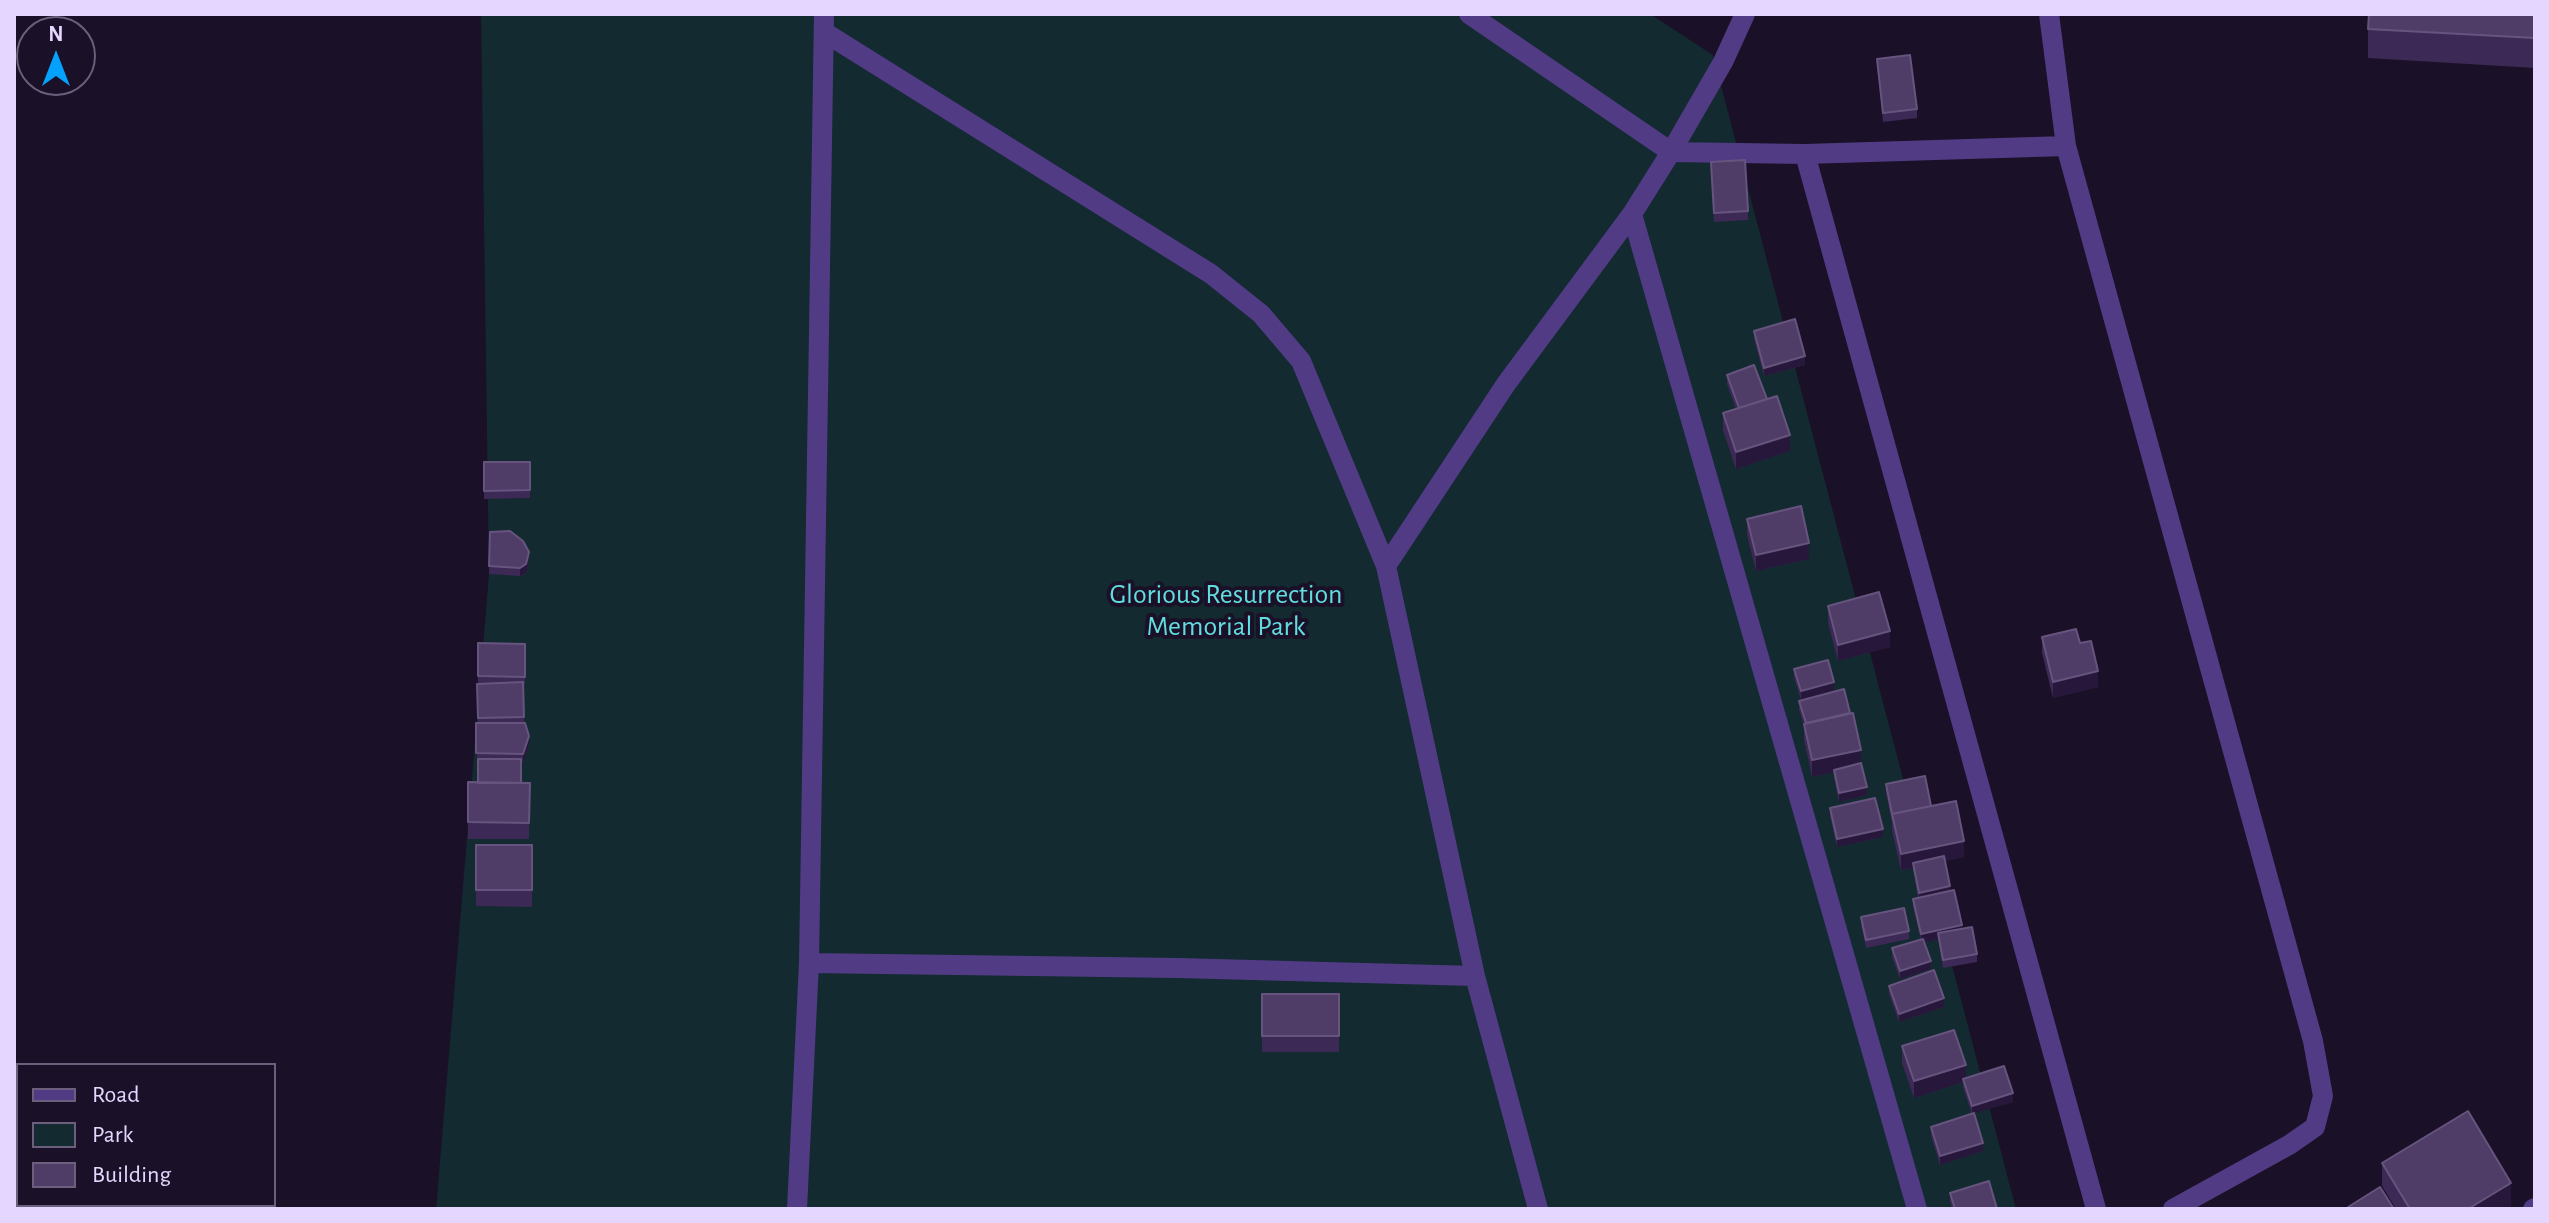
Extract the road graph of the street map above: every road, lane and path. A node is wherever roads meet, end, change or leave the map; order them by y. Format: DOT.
graph roads {
  1 [pos="1469,14"];
  2 [pos="1745,14"];
  3 [pos="2049,14"];
  4 [pos="824,23"];
  5 [pos="2066,146"];
  6 [pos="1671,152"];
  7 [pos="1805,154"];
  8 [pos="1632,214"];
  9 [pos="1386,566"];
  10 [pos="809,963"];
  11 [pos="1475,976"];
  12 [pos="797,1209"];
  13 [pos="1538,1209"];
  14 [pos="1917,1209"];
  15 [pos="2096,1209"];
  16 [pos="2173,1209"];
  1 -- 6 [label="street"];
  2 -- 6 [label="street"];
  3 -- 5 [label="street"];
  4 -- 9 [label="street"];
  4 -- 10 [label="street"];
  5 -- 7 [label="street"];
  5 -- 16 [label="street"];
  6 -- 7 [label="street"];
  6 -- 8 [label="street"];
  7 -- 15 [label="street"];
  8 -- 9 [label="street"];
  8 -- 14 [label="street"];
  9 -- 11 [label="street"];
  10 -- 11 [label="street"];
  10 -- 12 [label="street"];
  11 -- 13 [label="street"];
}
